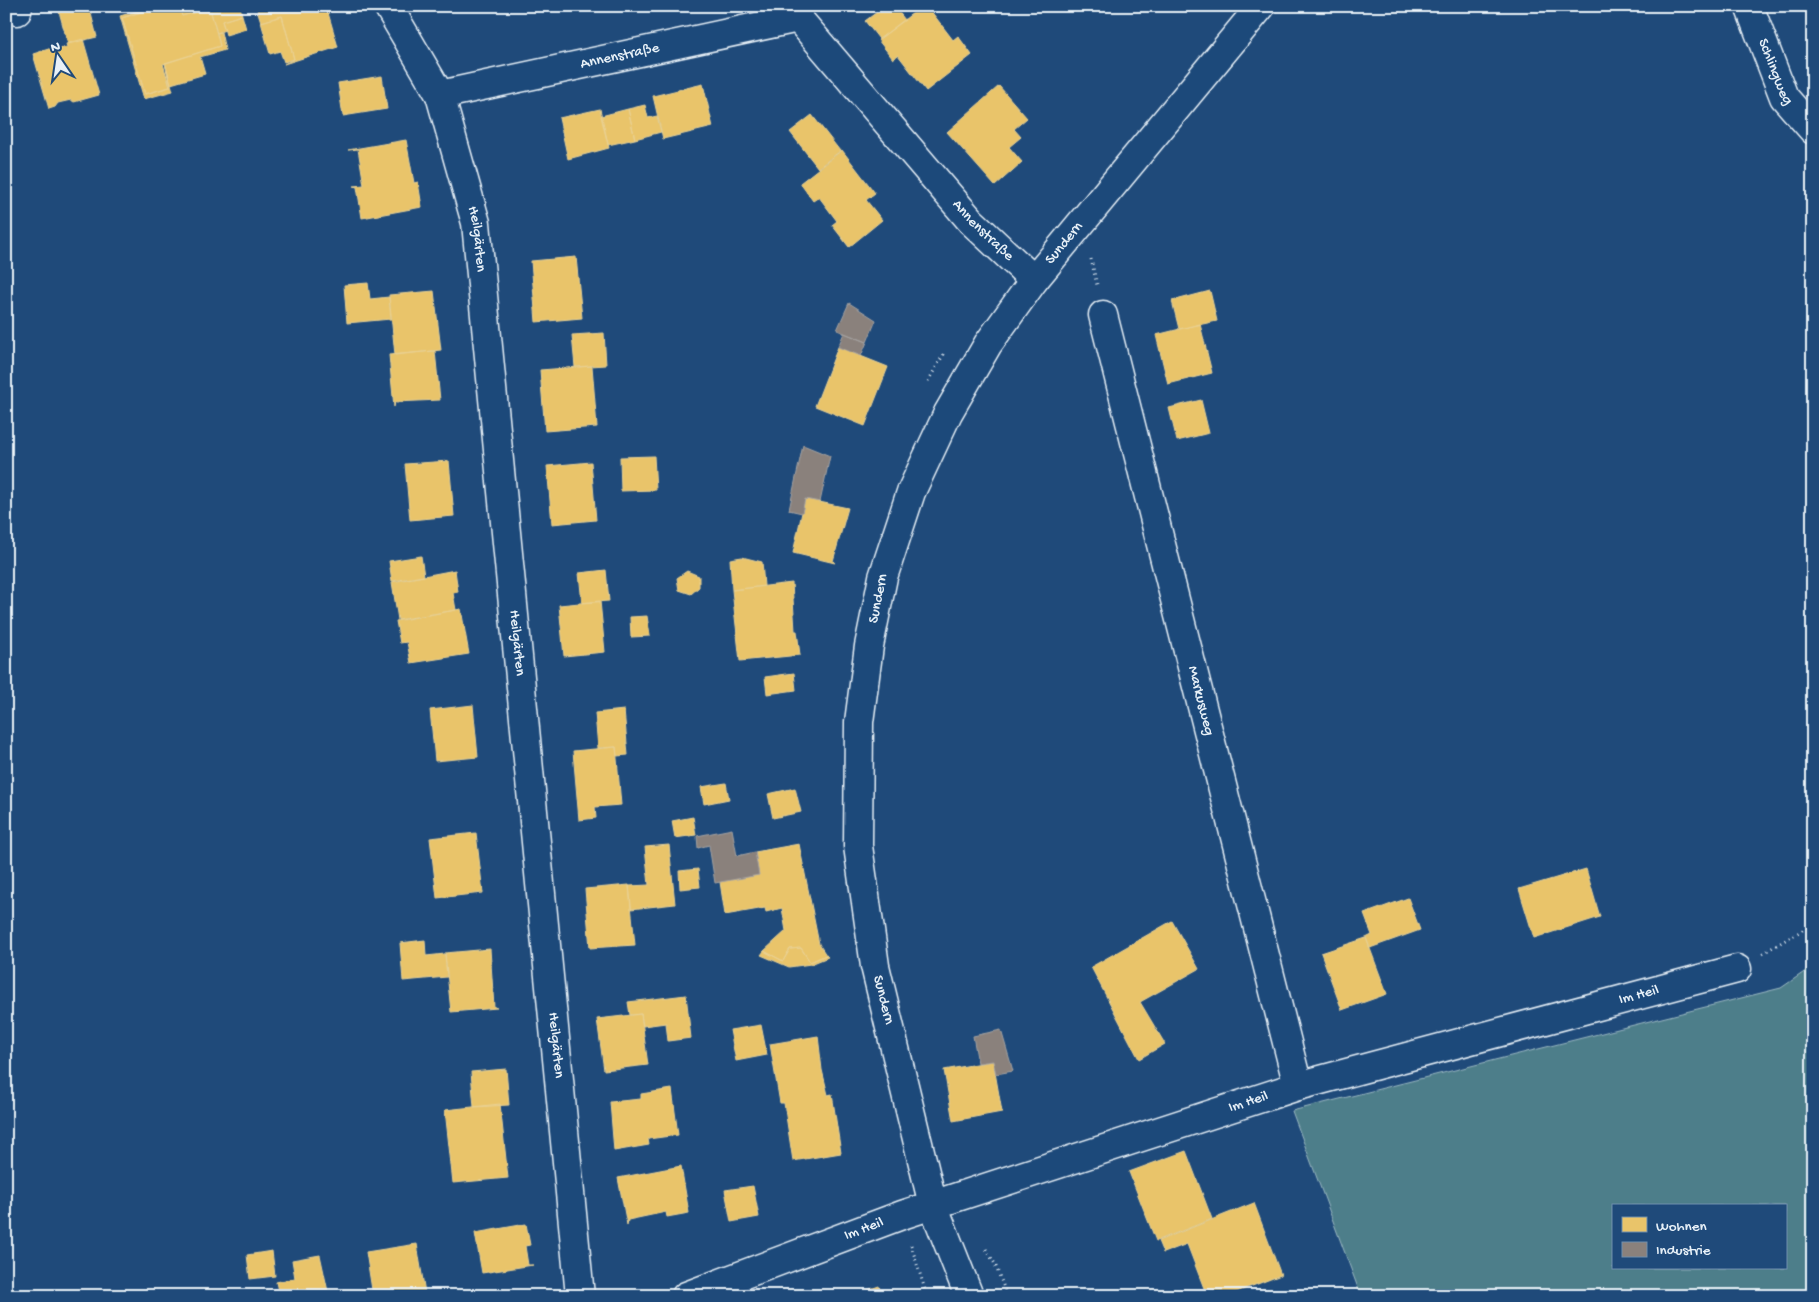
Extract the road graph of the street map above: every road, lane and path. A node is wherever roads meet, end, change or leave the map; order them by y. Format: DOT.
graph roads {
  1 [pos="388,6"];
  2 [pos="1261,6"];
  3 [pos="1749,6"];
  4 [pos="795,12"];
  5 [pos="440,95"];
  6 [pos="1813,130"];
  7 [pos="1076,230"];
  8 [pos="1034,280"];
  9 [pos="1103,315"];
  10 [pos="1813,924"];
  11 [pos="1737,969"];
  12 [pos="1298,1086"];
  13 [pos="933,1205"];
  14 [pos="902,1215"];
  15 [pos="580,1296"];
  16 [pos="686,1296"];
  17 [pos="927,1296"];
  18 [pos="969,1296"];
  1 -- 5 [label="street, Heilgärten"];
  2 -- 7 [label="street, Sundern"];
  3 -- 6 [label="street, Schlingweg"];
  4 -- 5 [label="street, Annenstraße"];
  4 -- 8 [label="street, Annenstraße"];
  5 -- 15 [label="street, Heilgärten"];
  7 -- 8 [label="street, Sundern"];
  7 -- 9 [label="path"];
  8 -- 13 [label="street, Sundern"];
  9 -- 12 [label="street, Markusweg"];
  10 -- 11 [label="path"];
  11 -- 12 [label="street, Im Heil"];
  12 -- 13 [label="street, Im Heil"];
  13 -- 14 [label="street, Im Heil"];
  13 -- 18 [label="street, Sundern"];
  14 -- 16 [label="street, Im Heil"];
  14 -- 17 [label="path"];
}
